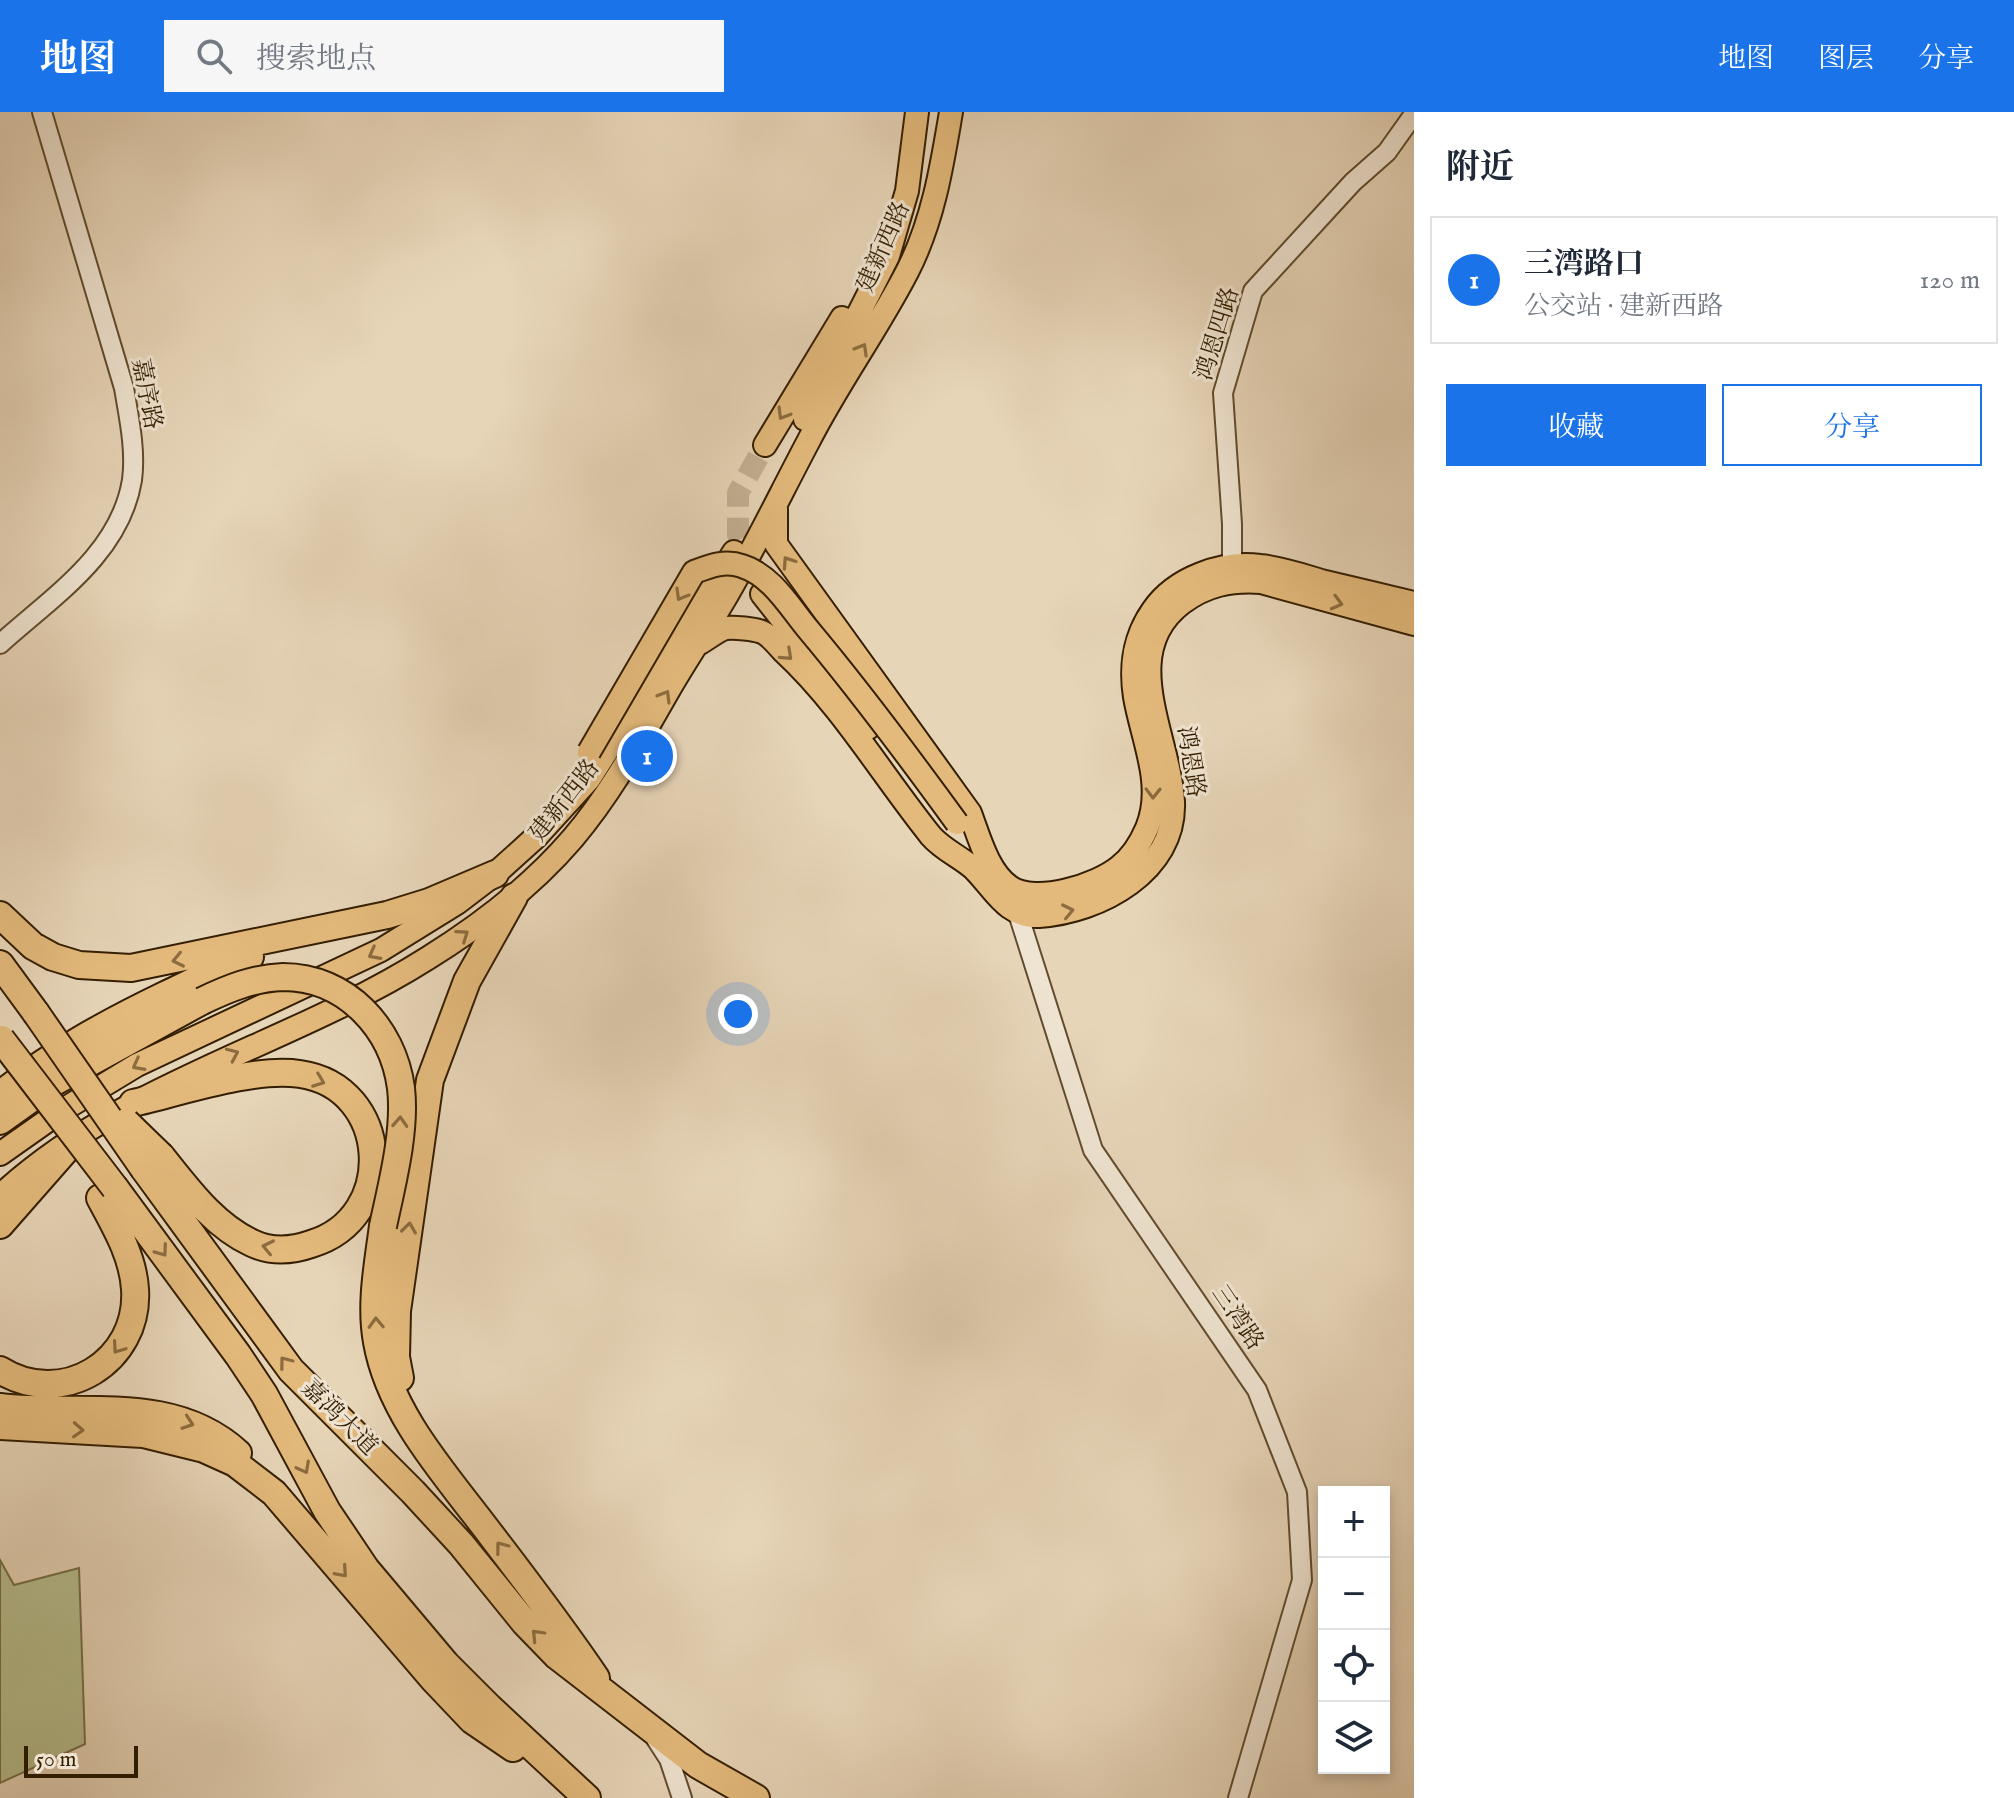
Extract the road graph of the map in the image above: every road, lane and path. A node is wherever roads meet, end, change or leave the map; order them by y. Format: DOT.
graph roads {
  1 [pos="42,112"];
  2 [pos="917,112"];
  3 [pos="951,112"];
  4 [pos="1414,114"];
  5 [pos="1406,132"];
  6 [pos="888,256"];
  7 [pos="765,445"];
  8 [pos="776,506"];
  9 [pos="1234,573"];
  10 [pos="762,594"];
  11 [pos="1414,603"];
  12 [pos="1414,624"];
  13 [pos="0,644"];
  14 [pos="695,645"];
  15 [pos="537,836"];
  16 [pos="980,865"];
  17 [pos="495,874"];
  18 [pos="1010,887"];
  19 [pos="514,897"];
  20 [pos="1018,914"];
  21 [pos="0,915"];
  22 [pos="387,915"];
  23 [pos="0,964"];
  24 [pos="0,1038"];
  25 [pos="63,1051"];
  26 [pos="0,1095"];
  27 [pos="133,1103"];
  28 [pos="0,1121"];
  29 [pos="79,1135"];
  30 [pos="0,1154"];
  31 [pos="152,1162"];
  32 [pos="108,1193"];
  33 [pos="0,1196"];
  34 [pos="0,1225"];
  35 [pos="0,1370"];
  36 [pos="0,1407"];
  37 [pos="407,1417"];
  38 [pos="0,1426"];
  39 [pos="274,1493"];
  40 [pos="612,1700"];
  41 [pos="650,1729"];
  42 [pos="581,1795"];
  43 [pos="682,1798"];
  44 [pos="756,1798"];
  45 [pos="1238,1798"];
  1 -- 13 [label="street, 嘉序路"];
  2 -- 6 [label="main road, 建新西路"];
  8 -- 3 [label="main road, 建新西路, one-way"];
  4 -- 5 [label="street, 鸿恩四路"];
  5 -- 9 [label="street, 鸿恩四路"];
  6 -- 7 [label="main road, one-way"];
  6 -- 15 [label="main road, 建新西路"];
  8 -- 14 [label="main road, 建新西路"];
  16 -- 8 [label="main road, one-way"];
  9 -- 11 [label="main road, 鸿恩路"];
  9 -- 12 [label="main road, 鸿恩路, one-way"];
  9 -- 18 [label="main road, 鸿恩路, one-way"];
  20 -- 9 [label="main road, 鸿恩路, one-way"];
  10 -- 16 [label="main road"];
  14 -- 16 [label="main road, one-way"];
  19 -- 14 [label="main road, 建新西路, one-way"];
  16 -- 15 [label="main road, one-way, bridge"];
  15 -- 17 [label="main road, 建新西路"];
  16 -- 18 [label="main road"];
  16 -- 20 [label="main road"];
  17 -- 22 [label="highway"];
  17 -- 30 [label="main road, 建新西路, one-way"];
  18 -- 20 [label="street, 三湾路"];
  27 -- 19 [label="main road, 建新西路, one-way"];
  37 -- 19 [label="highway, one-way"];
  20 -- 45 [label="street, 三湾路"];
  22 -- 21 [label="highway, one-way"];
  22 -- 25 [label="highway"];
  23 -- 25 [label="highway, 嘉鸿大道, bridge"];
  24 -- 32 [label="highway, 嘉鸿大道, bridge"];
  25 -- 26 [label="highway"];
  25 -- 31 [label="highway, 嘉鸿大道, bridge"];
  27 -- 29 [label="main road, 建新西路"];
  27 -- 31 [label="highway, one-way"];
  37 -- 28 [label="highway, one-way, bridge"];
  29 -- 33 [label="main road, 建新西路"];
  29 -- 34 [label="highway"];
  40 -- 31 [label="highway, 嘉鸿大道, one-way"];
  32 -- 35 [label="highway, one-way"];
  32 -- 42 [label="highway, 嘉鸿大道, one-way"];
  36 -- 39 [label="highway, one-way"];
  40 -- 37 [label="highway, one-way"];
  38 -- 39 [label="highway, one-way"];
  39 -- 42 [label="highway, one-way"];
  40 -- 41 [label="highway, 嘉鸿大道"];
  41 -- 43 [label="street"];
  41 -- 44 [label="highway, 嘉鸿大道"];
}
